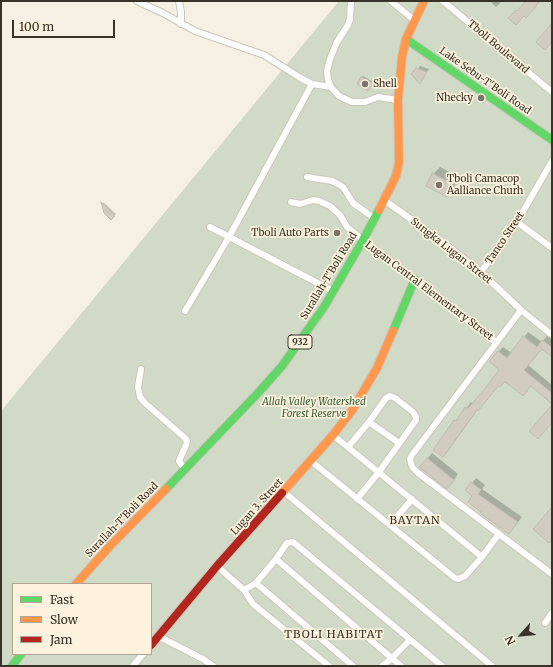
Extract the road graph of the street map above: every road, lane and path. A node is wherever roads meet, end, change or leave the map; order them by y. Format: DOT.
graph roads {
  1 [pos="137,1"];
  2 [pos="178,1"];
  3 [pos="351,1"];
  4 [pos="391,1"];
  5 [pos="424,1"];
  6 [pos="443,1"];
  7 [pos="414,20"];
  8 [pos="181,24"];
  9 [pos="406,39"];
  10 [pos="312,84"];
  11 [pos="331,87"];
  12 [pos="552,92"];
  13 [pos="398,100"];
  14 [pos="552,140"];
  15 [pos="552,162"];
  16 [pos="307,177"];
  17 [pos="384,200"];
  18 [pos="291,202"];
  19 [pos="374,218"];
  20 [pos="517,222"];
  21 [pos="210,227"];
  22 [pos="229,237"];
  23 [pos="363,240"];
  24 [pos="552,248"];
  25 [pos="481,272"];
  26 [pos="415,279"];
  27 [pos="333,291"];
  28 [pos="521,310"];
  29 [pos="185,311"];
  30 [pos="552,335"];
  31 [pos="496,342"];
  32 [pos="141,369"];
  33 [pos="369,422"];
  34 [pos="333,435"];
  35 [pos="399,443"];
  36 [pos="348,447"];
  37 [pos="311,461"];
  38 [pos="185,470"];
  39 [pos="379,472"];
  40 [pos="284,492"];
  41 [pos="358,499"];
  42 [pos="412,499"];
  43 [pos="390,525"];
  44 [pos="498,534"];
  45 [pos="482,557"];
  46 [pos="276,559"];
  47 [pos="217,566"];
  48 [pos="552,574"];
  49 [pos="77,583"];
  50 [pos="256,583"];
  51 [pos="244,590"];
  52 [pos="552,613"];
  53 [pos="545,623"];
  54 [pos="158,636"];
  55 [pos="410,640"];
  56 [pos="152,644"];
  57 [pos="20,655"];
  58 [pos="142,655"];
  59 [pos="392,658"];
  60 [pos="12,666"];
  61 [pos="134,666"];
  62 [pos="213,666"];
  63 [pos="329,666"];
  64 [pos="353,666"];
  65 [pos="382,666"];
  66 [pos="401,666"];
  67 [pos="442,666"];
  68 [pos="492,666"];
  1 -- 8 [label="street"];
  2 -- 8 [label="street"];
  3 -- 11 [label="street"];
  4 -- 7 [label="street"];
  5 -- 7 [label="main road, 932"];
  6 -- 12 [label="street, Tboli Boulevard"];
  7 -- 9 [label="main road, 932"];
  8 -- 10 [label="street"];
  9 -- 13 [label="main road, Surallah-T'Boli Road / 932"];
  9 -- 14 [label="main road, Lake Sebu-T'Boli Road"];
  10 -- 11 [label="street"];
  10 -- 22 [label="street"];
  11 -- 13 [label="street"];
  13 -- 17 [label="main road, Surallah-T'Boli Road / 932"];
  15 -- 20 [label="street, Tanco Street"];
  16 -- 19 [label="street"];
  17 -- 19 [label="main road, Surallah-T'Boli Road / 932"];
  17 -- 25 [label="street, Sungka Lugan Street"];
  18 -- 23 [label="street, Lugan Central Elementary Street"];
  19 -- 23 [label="main road, Surallah-T'Boli Road / 932"];
  20 -- 24 [label="street"];
  20 -- 25 [label="street, Tanco Street"];
  21 -- 22 [label="street"];
  22 -- 27 [label="street"];
  22 -- 29 [label="street"];
  23 -- 26 [label="street, Lugan Central Elementary Street"];
  23 -- 27 [label="main road, Surallah-T'Boli Road / 932"];
  25 -- 28 [label="street, Sungka Lugan Street"];
  26 -- 31 [label="street, Lugan Central Elementary Street"];
  26 -- 34 [label="main road, Lugan 3. Street"];
  27 -- 38 [label="main road, Surallah-T'Boli Road / 932"];
  28 -- 30 [label="street, Sungka Lugan Street"];
  28 -- 31 [label="street"];
  31 -- 44 [label="street"];
  32 -- 38 [label="street"];
  33 -- 35 [label="street"];
  33 -- 35 [label="street"];
  33 -- 36 [label="street"];
  34 -- 36 [label="street"];
  34 -- 37 [label="main road, Lugan 3. Street"];
  35 -- 39 [label="street"];
  36 -- 39 [label="street"];
  37 -- 40 [label="main road, Lugan 3. Street"];
  37 -- 41 [label="street"];
  38 -- 49 [label="main road, Surallah-T'Boli Road / 932"];
  39 -- 41 [label="street"];
  39 -- 42 [label="street"];
  40 -- 47 [label="main road, Lugan 3. Street"];
  40 -- 68 [label="street"];
  41 -- 43 [label="street"];
  42 -- 43 [label="street"];
  42 -- 45 [label="street"];
  43 -- 45 [label="street"];
  44 -- 45 [label="street"];
  44 -- 48 [label="street"];
  46 -- 50 [label="street"];
  46 -- 55 [label="street"];
  46 -- 59 [label="street"];
  47 -- 51 [label="street"];
  47 -- 54 [label="main road, Lugan 3. Street"];
  50 -- 51 [label="street"];
  50 -- 64 [label="street"];
  51 -- 63 [label="street"];
  52 -- 53 [label="street"];
  54 -- 56 [label="main road, Lugan 3. Street"];
  54 -- 62 [label="street"];
  55 -- 59 [label="street"];
  55 -- 67 [label="street"];
  57 -- 60 [label="main road"];
  58 -- 61 [label="street"];
  59 -- 65 [label="street"];
  59 -- 66 [label="street"];
}
